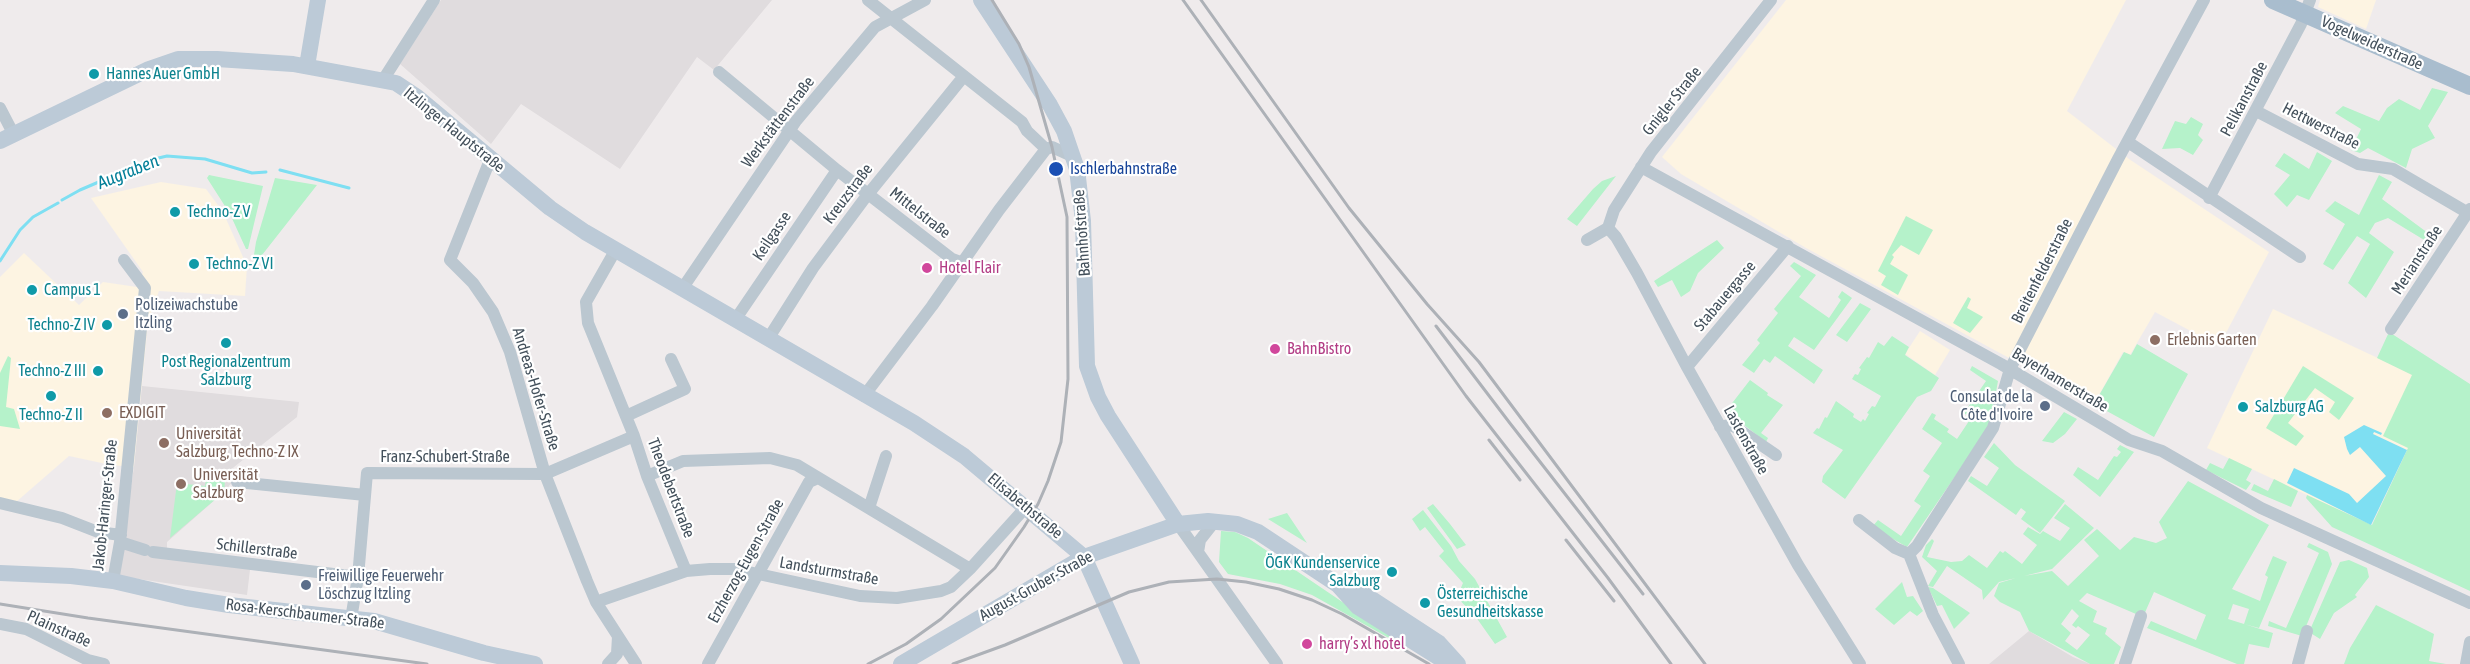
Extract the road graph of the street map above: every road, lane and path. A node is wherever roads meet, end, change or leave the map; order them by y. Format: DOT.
graph roads {
  1 [pos="318,0"];
  2 [pos="434,0"];
  3 [pos="868,0"];
  4 [pos="925,0"];
  5 [pos="981,0"];
  6 [pos="2204,0"];
  7 [pos="2273,0"];
  8 [pos="1765,2"];
  9 [pos="2308,7"];
  10 [pos="892,19"];
  11 [pos="307,66"];
  12 [pos="720,72"];
  13 [pos="964,76"];
  14 [pos="383,80"];
  15 [pos="2470,86"];
  16 [pos="0,108"];
  17 [pos="2256,111"];
  18 [pos="789,130"];
  19 [pos="1064,131"];
  20 [pos="7,138"];
  21 [pos="2128,142"];
  22 [pos="1049,148"];
  23 [pos="1072,156"];
  24 [pos="490,160"];
  25 [pos="1641,167"];
  26 [pos="837,170"];
  27 [pos="868,194"];
  28 [pos="2209,198"];
  29 [pos="2469,212"];
  30 [pos="1608,228"];
  31 [pos="1587,240"];
  32 [pos="1788,246"];
  33 [pos="615,251"];
  34 [pos="2300,257"];
  35 [pos="124,260"];
  36 [pos="963,263"];
  37 [pos="682,289"];
  38 [pos="735,320"];
  39 [pos="2391,329"];
  40 [pos="768,339"];
  41 [pos="671,359"];
  42 [pos="1687,367"];
  43 [pos="2010,369"];
  44 [pos="864,396"];
  45 [pos="626,416"];
  46 [pos="1720,427"];
  47 [pos="634,436"];
  48 [pos="886,456"];
  49 [pos="1776,456"];
  50 [pos="545,474"];
  51 [pos="647,476"];
  52 [pos="818,478"];
  53 [pos="237,482"];
  54 [pos="365,495"];
  55 [pos="0,503"];
  56 [pos="1026,507"];
  57 [pos="869,508"];
  58 [pos="1859,520"];
  59 [pos="1215,521"];
  60 [pos="1178,524"];
  61 [pos="120,539"];
  62 [pos="1198,552"];
  63 [pos="1909,554"];
  64 [pos="1084,556"];
  65 [pos="970,569"];
  66 [pos="686,571"];
  67 [pos="0,573"];
  68 [pos="757,574"];
  69 [pos="357,577"];
  70 [pos="113,581"];
  71 [pos="1338,585"];
  72 [pos="596,602"];
  73 [pos="2470,603"];
  74 [pos="2141,616"];
  75 [pos="351,619"];
  76 [pos="0,624"];
  77 [pos="2307,631"];
  78 [pos="618,636"];
  79 [pos="2470,642"];
  80 [pos="104,664"];
  81 [pos="535,664"];
  82 [pos="608,664"];
  83 [pos="636,664"];
  84 [pos="708,664"];
  85 [pos="901,664"];
  86 [pos="1132,664"];
  87 [pos="1278,664"];
  88 [pos="1449,664"];
  89 [pos="1458,664"];
  90 [pos="1860,664"];
  91 [pos="1959,664"];
  92 [pos="2125,664"];
  93 [pos="2298,664"];
  94 [pos="2466,664"];
  1 -- 11 [label="street"];
  2 -- 14 [label="street"];
  3 -- 10 [label="street"];
  4 -- 10 [label="street, Werkstättenstraße"];
  5 -- 19 [label="street, Bahnhofstraße"];
  6 -- 21 [label="street, Breitenfelderstraße"];
  7 -- 9 [label="main road, Vogelweiderstraße"];
  8 -- 25 [label="street, Gnigler Straße"];
  9 -- 15 [label="main road, Vogelweiderstraße"];
  9 -- 17 [label="street, Pelikanstraße"];
  10 -- 13 [label="street"];
  10 -- 18 [label="street, Werkstättenstraße"];
  11 -- 14 [label="street, Itzlinger Hauptstraße"];
  11 -- 20 [label="street, Itzlinger Hauptstraße"];
  12 -- 18 [label="street, Mittelstraße"];
  13 -- 22 [label="street"];
  13 -- 27 [label="street, Kreuzstraße"];
  14 -- 24 [label="street, Itzlinger Hauptstraße"];
  16 -- 20 [label="street"];
  17 -- 28 [label="street, Pelikanstraße"];
  17 -- 29 [label="street, Hettwerstraße"];
  18 -- 26 [label="street, Mittelstraße"];
  18 -- 37 [label="street, Werkstättenstraße"];
  19 -- 22 [label="street"];
  19 -- 23 [label="street, Bahnhofstraße"];
  21 -- 28 [label="street"];
  21 -- 43 [label="street, Breitenfelderstraße"];
  22 -- 23 [label="street"];
  22 -- 36 [label="street"];
  23 -- 60 [label="street, Bahnhofstraße"];
  24 -- 33 [label="street, Itzlinger Hauptstraße"];
  24 -- 50 [label="street, Andreas-Hofer-Straße"];
  25 -- 30 [label="street, Gnigler Straße"];
  25 -- 32 [label="street, Bayerhamerstraße"];
  26 -- 27 [label="street, Mittelstraße"];
  26 -- 38 [label="street, Keilgasse"];
  27 -- 36 [label="street, Mittelstraße"];
  27 -- 40 [label="street, Kreuzstraße"];
  28 -- 34 [label="street"];
  29 -- 39 [label="street, Merianstraße"];
  30 -- 31 [label="street"];
  30 -- 42 [label="street, Lastenstraße"];
  32 -- 42 [label="street, Stabauergasse"];
  32 -- 43 [label="street, Bayerhamerstraße"];
  33 -- 37 [label="street, Itzlinger Hauptstraße"];
  33 -- 45 [label="street, Theodebertstraße"];
  35 -- 61 [label="street, Jakob-Haringer-Straße"];
  36 -- 44 [label="street"];
  37 -- 38 [label="street, Itzlinger Hauptstraße"];
  38 -- 40 [label="street, Itzlinger Hauptstraße"];
  40 -- 44 [label="street, Itzlinger Hauptstraße"];
  41 -- 45 [label="street"];
  42 -- 46 [label="street, Lastenstraße"];
  43 -- 63 [label="street, Breitenfelderstraße"];
  43 -- 73 [label="street, Bayerhamerstraße"];
  44 -- 56 [label="street, Elisabethstraße"];
  45 -- 47 [label="street, Theodebertstraße"];
  46 -- 49 [label="street"];
  46 -- 90 [label="street, Lastenstraße"];
  47 -- 50 [label="street"];
  47 -- 51 [label="street, Theodebertstraße"];
  48 -- 57 [label="street"];
  50 -- 54 [label="street, Franz-Schubert-Straße"];
  50 -- 72 [label="street, Andreas-Hofer-Straße"];
  51 -- 52 [label="street"];
  51 -- 66 [label="street, Theodebertstraße"];
  52 -- 57 [label="street"];
  52 -- 68 [label="street, Erzherzog-Eugen-Straße"];
  53 -- 54 [label="street"];
  54 -- 69 [label="street, Franz-Schubert-Straße"];
  55 -- 61 [label="street, Schillerstraße"];
  56 -- 64 [label="street, Elisabethstraße"];
  56 -- 65 [label="street, Landsturmstraße"];
  57 -- 65 [label="street"];
  58 -- 63 [label="street"];
  59 -- 60 [label="street, August-Gruber-Straße"];
  59 -- 62 [label="street"];
  59 -- 71 [label="street, August-Gruber-Straße"];
  60 -- 62 [label="street"];
  60 -- 64 [label="street, August-Gruber-Straße"];
  61 -- 69 [label="street, Schillerstraße"];
  61 -- 70 [label="street, Jakob-Haringer-Straße"];
  62 -- 87 [label="street"];
  63 -- 91 [label="street"];
  64 -- 85 [label="street, August-Gruber-Straße"];
  64 -- 86 [label="street, Elisabethstraße"];
  65 -- 68 [label="street, Landsturmstraße"];
  66 -- 68 [label="street, Landsturmstraße"];
  66 -- 72 [label="street, Landsturmstraße"];
  67 -- 70 [label="street, Rosa-Kerschbaumer-Straße"];
  68 -- 84 [label="street, Erzherzog-Eugen-Straße"];
  69 -- 75 [label="street, Franz-Schubert-Straße"];
  70 -- 75 [label="street, Rosa-Kerschbaumer-Straße"];
  71 -- 88 [label="street"];
  71 -- 89 [label="street"];
  72 -- 78 [label="street, Andreas-Hofer-Straße"];
  74 -- 92 [label="street"];
  75 -- 81 [label="street, Rosa-Kerschbaumer-Straße"];
  76 -- 80 [label="street, Plainstraße"];
  77 -- 93 [label="street"];
  78 -- 82 [label="street"];
  78 -- 83 [label="street, Andreas-Hofer-Straße"];
  79 -- 94 [label="street"];
}
